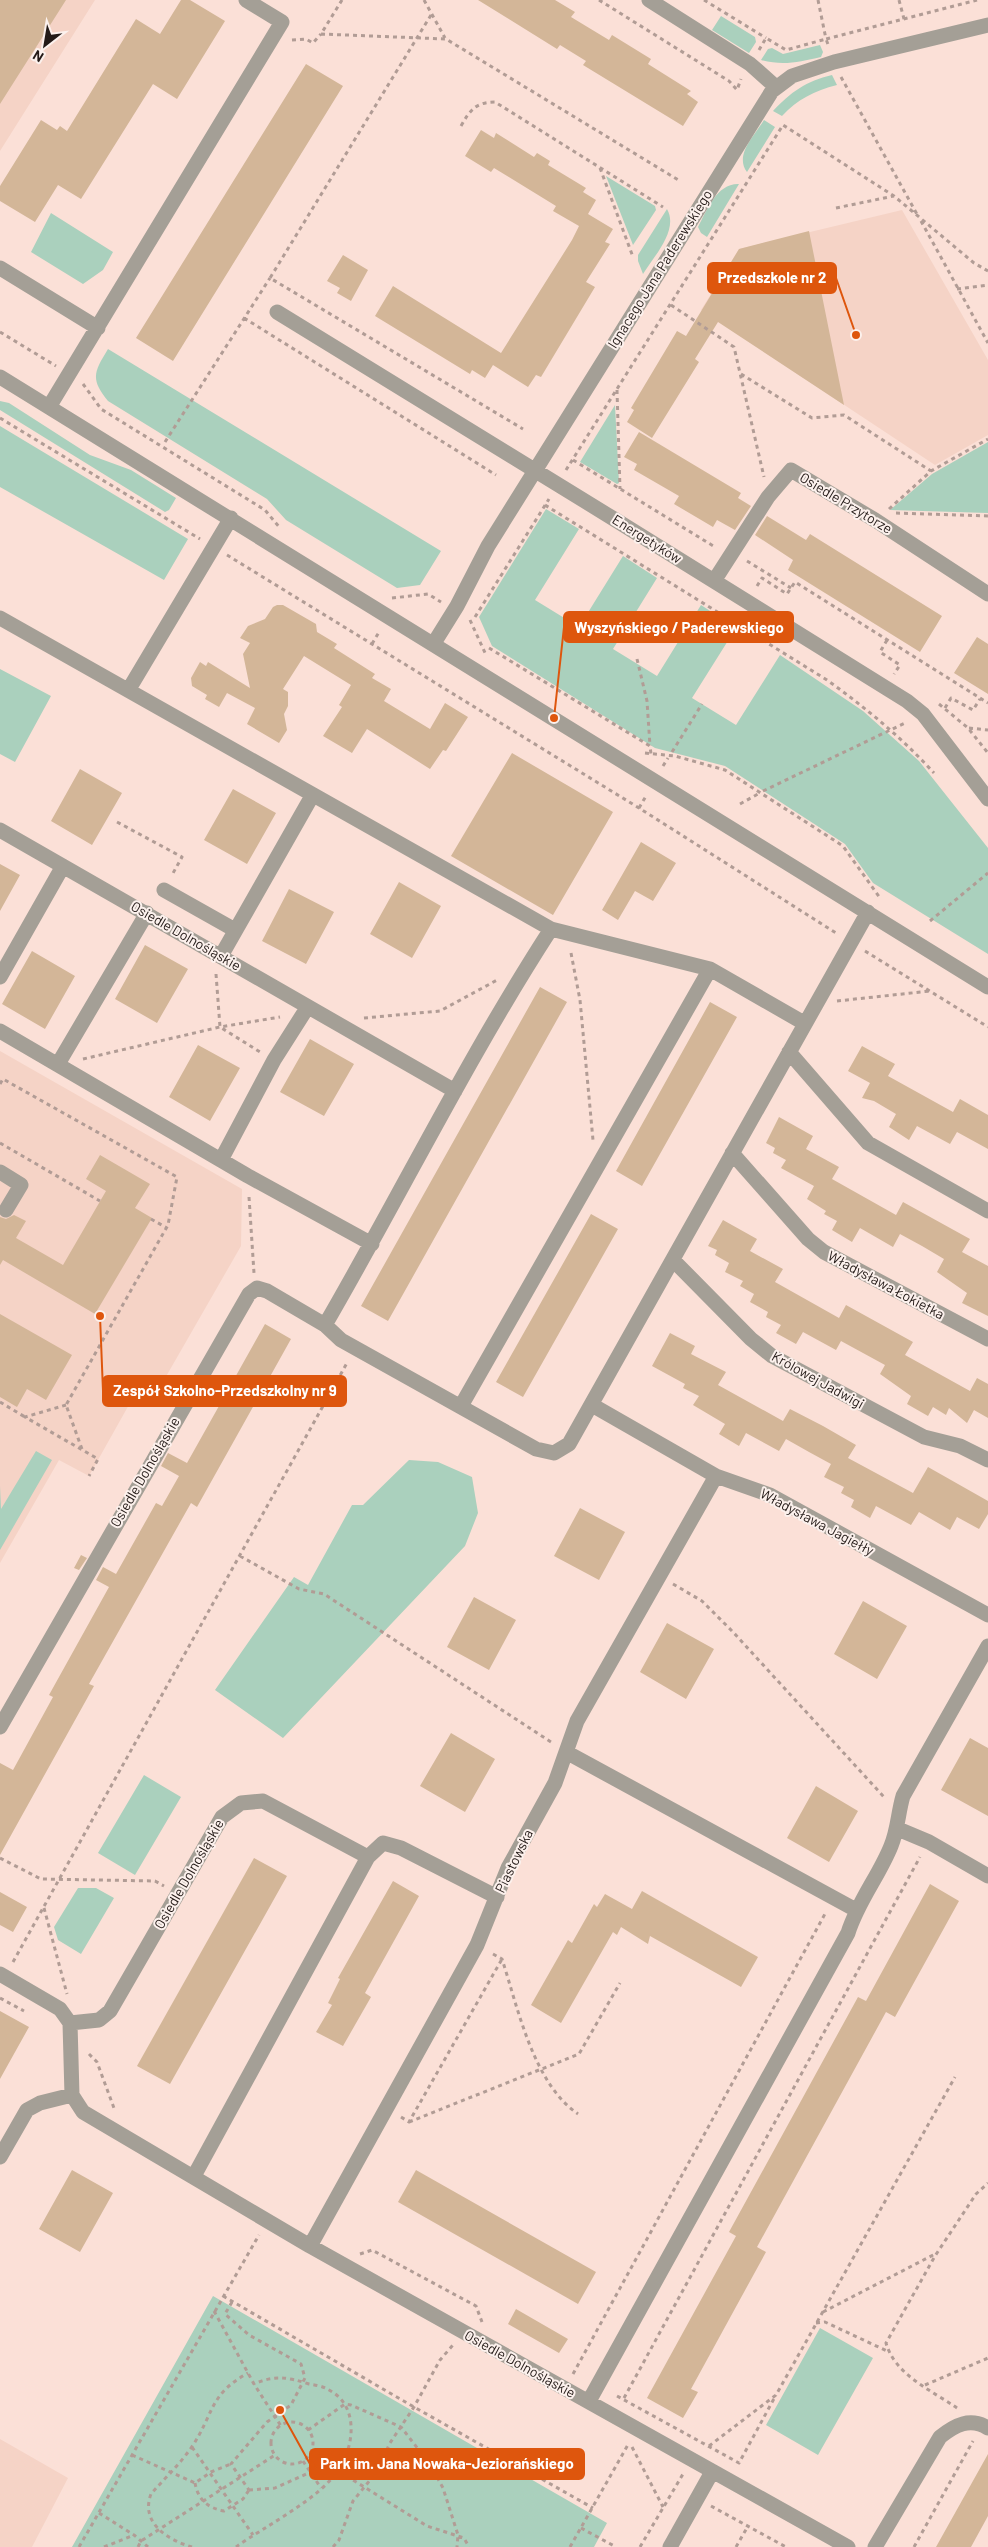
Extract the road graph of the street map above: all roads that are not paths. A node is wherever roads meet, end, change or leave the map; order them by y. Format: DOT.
graph roads {
  1 [pos="246,0"];
  2 [pos="649,0"];
  3 [pos="988,25"];
  4 [pos="776,87"];
  5 [pos="0,268"];
  6 [pos="277,312"];
  7 [pos="98,328"];
  8 [pos="0,377"];
  9 [pos="49,407"];
  10 [pos="535,470"];
  11 [pos="231,518"];
  12 [pos="714,581"];
  13 [pos="988,594"];
  14 [pos="0,618"];
  15 [pos="434,643"];
  16 [pos="129,689"];
  17 [pos="312,796"];
  18 [pos="988,799"];
  19 [pos="0,830"];
  20 [pos="63,866"];
  21 [pos="164,890"];
  22 [pos="868,912"];
  23 [pos="146,913"];
  24 [pos="235,930"];
  25 [pos="551,930"];
  26 [pos="221,956"];
  27 [pos="710,969"];
  28 [pos="0,976"];
  29 [pos="988,986"];
  30 [pos="305,1011"];
  31 [pos="804,1022"];
  32 [pos="0,1031"];
  33 [pos="789,1052"];
  34 [pos="58,1064"];
  35 [pos="455,1091"];
  36 [pos="732,1153"];
  37 [pos="221,1160"];
  38 [pos="0,1172"];
  39 [pos="6,1210"];
  40 [pos="988,1211"];
  41 [pos="372,1244"];
  42 [pos="673,1260"];
  43 [pos="325,1325"];
  44 [pos="988,1339"];
  45 [pos="592,1405"];
  46 [pos="460,1406"];
  47 [pos="988,1460"];
  48 [pos="716,1476"];
  49 [pos="988,1615"];
  50 [pos="988,1646"];
  51 [pos="0,1727"];
  52 [pos="566,1752"];
  53 [pos="898,1829"];
  54 [pos="368,1857"];
  55 [pos="988,1876"];
  56 [pos="497,1897"];
  57 [pos="856,1910"];
  58 [pos="6,1970"];
  59 [pos="71,2030"];
  60 [pos="72,2095"];
  61 [pos="0,2157"];
  62 [pos="194,2176"];
  63 [pos="310,2246"];
  64 [pos="592,2394"];
  65 [pos="984,2426"];
  66 [pos="712,2472"];
  67 [pos="670,2547"];
  68 [pos="848,2547"];
  69 [pos="875,2547"];
  1 -- 7 [label="street"];
  2 -- 4 [label="street"];
  3 -- 4 [label="street, Ignacego Jana Paderewskiego"];
  4 -- 10 [label="street, Ignacego Jana Paderewskiego"];
  5 -- 7 [label="street"];
  6 -- 10 [label="street, Energetyków"];
  7 -- 9 [label="street"];
  8 -- 9 [label="street"];
  9 -- 11 [label="street"];
  10 -- 12 [label="street, Energetyków"];
  10 -- 15 [label="street, Ignacego Jana Paderewskiego"];
  11 -- 15 [label="street"];
  11 -- 16 [label="street"];
  12 -- 13 [label="street, Osiedle Przytorze"];
  12 -- 18 [label="street, Energetyków"];
  14 -- 16 [label="street"];
  15 -- 22 [label="street"];
  16 -- 17 [label="street"];
  17 -- 24 [label="street"];
  17 -- 25 [label="street"];
  19 -- 20 [label="street, Osiedle Dolnośląskie"];
  20 -- 23 [label="street, Osiedle Dolnośląskie"];
  20 -- 28 [label="street"];
  21 -- 24 [label="street"];
  22 -- 29 [label="street"];
  22 -- 31 [label="street"];
  23 -- 26 [label="street, Osiedle Dolnośląskie"];
  23 -- 34 [label="street"];
  24 -- 26 [label="street"];
  25 -- 27 [label="street"];
  25 -- 35 [label="street"];
  26 -- 30 [label="street, Osiedle Dolnośląskie"];
  27 -- 31 [label="street"];
  27 -- 46 [label="street"];
  30 -- 35 [label="street, Osiedle Dolnośląskie"];
  30 -- 37 [label="street"];
  31 -- 33 [label="street"];
  32 -- 34 [label="street"];
  33 -- 36 [label="street"];
  33 -- 40 [label="street"];
  34 -- 37 [label="street"];
  35 -- 41 [label="street"];
  36 -- 42 [label="street"];
  36 -- 44 [label="street, Władysława Łokietka"];
  37 -- 41 [label="street"];
  38 -- 39 [label="street"];
  41 -- 43 [label="street"];
  42 -- 45 [label="street"];
  42 -- 47 [label="street, Królowej Jadwigi"];
  43 -- 46 [label="street"];
  43 -- 51 [label="street, Osiedle Dolnośląskie"];
  45 -- 46 [label="street"];
  45 -- 48 [label="street, Władysława Jagiełły"];
  48 -- 49 [label="street, Władysława Jagiełły"];
  48 -- 52 [label="street, Piastowska"];
  50 -- 53 [label="street"];
  52 -- 56 [label="street, Piastowska"];
  52 -- 57 [label="street"];
  53 -- 55 [label="street"];
  53 -- 57 [label="street"];
  54 -- 56 [label="street"];
  54 -- 59 [label="street, Osiedle Dolnośląskie"];
  54 -- 62 [label="street"];
  56 -- 63 [label="street, Piastowska"];
  57 -- 64 [label="street"];
  58 -- 59 [label="street"];
  59 -- 60 [label="street"];
  60 -- 61 [label="street"];
  60 -- 62 [label="street, Osiedle Dolnośląskie"];
  62 -- 63 [label="street, Osiedle Dolnośląskie"];
  63 -- 64 [label="street, Osiedle Dolnośląskie"];
  64 -- 66 [label="street, Osiedle Dolnośląskie"];
  65 -- 69 [label="street"];
  66 -- 67 [label="street"];
  66 -- 68 [label="street, Osiedle Dolnośląskie"];
}
